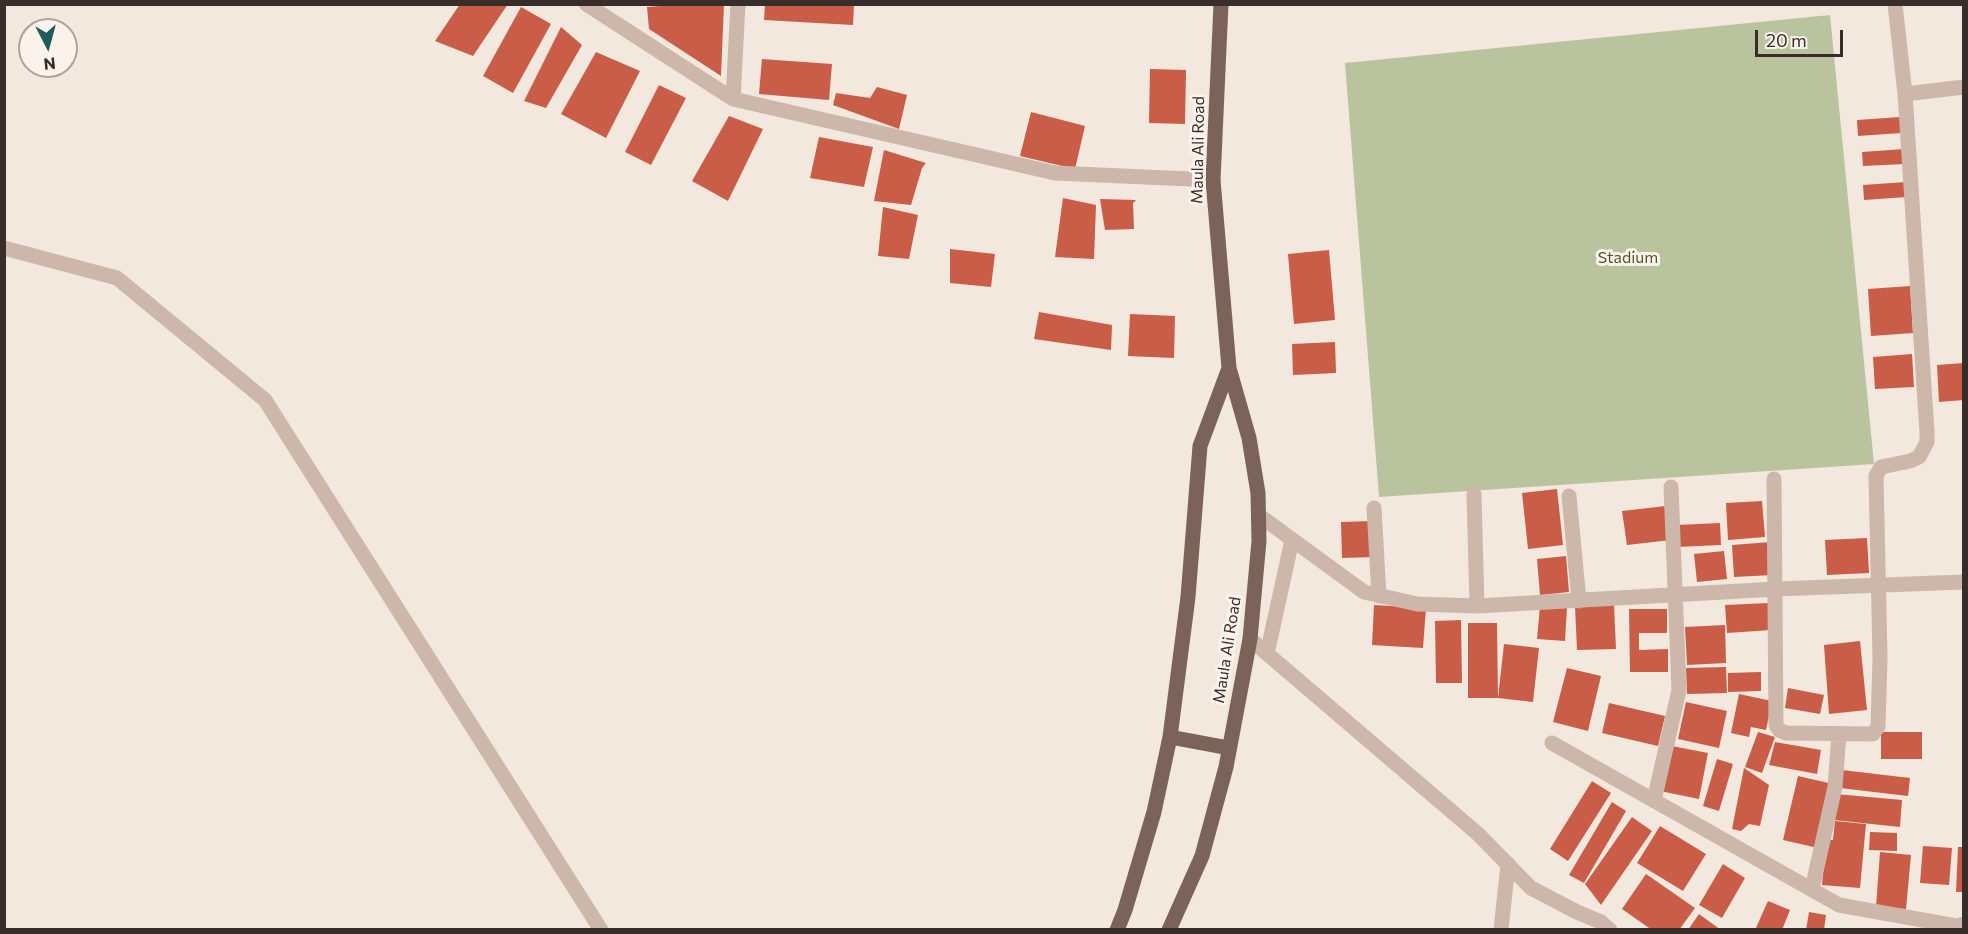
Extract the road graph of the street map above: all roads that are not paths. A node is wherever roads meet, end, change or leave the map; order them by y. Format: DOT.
graph roads {
  1 [pos="586,4"];
  2 [pos="738,4"];
  3 [pos="1221,4"];
  4 [pos="1895,4"];
  5 [pos="1964,87"];
  6 [pos="1905,94"];
  7 [pos="733,99"];
  8 [pos="1213,180"];
  9 [pos="4,248"];
  10 [pos="1229,368"];
  11 [pos="1774,479"];
  12 [pos="1671,487"];
  13 [pos="1474,494"];
  14 [pos="1569,496"];
  15 [pos="1374,508"];
  16 [pos="1260,516"];
  17 [pos="1292,540"];
  18 [pos="1964,582"];
  19 [pos="1877,586"];
  20 [pos="1776,589"];
  21 [pos="1675,595"];
  22 [pos="1379,596"];
  23 [pos="1579,600"];
  24 [pos="1477,606"];
  25 [pos="1250,639"];
  26 [pos="1267,654"];
  27 [pos="1839,734"];
  28 [pos="1170,737"];
  29 [pos="1552,743"];
  30 [pos="1229,748"];
  31 [pos="1654,801"];
  32 [pos="1509,864"];
  33 [pos="1812,889"];
  34 [pos="1958,926"];
  35 [pos="601,930"];
  36 [pos="1116,930"];
  37 [pos="1169,930"];
  38 [pos="1501,930"];
  39 [pos="1610,930"];
  1 -- 7 [label="street"];
  2 -- 7 [label="street"];
  3 -- 8 [label="main road, Maula Ali Road"];
  4 -- 6 [label="street"];
  5 -- 6 [label="street"];
  6 -- 19 [label="street"];
  7 -- 8 [label="street"];
  8 -- 10 [label="main road, Maula Ali Road"];
  9 -- 35 [label="street"];
  10 -- 16 [label="main road, Maula Ali Road"];
  10 -- 28 [label="main road, Maula Ali Road"];
  11 -- 20 [label="street"];
  12 -- 21 [label="street"];
  13 -- 24 [label="street"];
  14 -- 23 [label="street"];
  15 -- 22 [label="street"];
  16 -- 17 [label="street"];
  16 -- 25 [label="main road, Maula Ali Road"];
  17 -- 22 [label="street"];
  17 -- 26 [label="street"];
  18 -- 19 [label="street"];
  19 -- 20 [label="street"];
  19 -- 27 [label="street"];
  20 -- 21 [label="street"];
  20 -- 27 [label="street"];
  21 -- 23 [label="street"];
  21 -- 31 [label="street"];
  22 -- 24 [label="street"];
  23 -- 24 [label="street"];
  25 -- 26 [label="street"];
  25 -- 30 [label="main road, Maula Ali Road"];
  26 -- 32 [label="street"];
  27 -- 33 [label="street"];
  28 -- 30 [label="main road"];
  28 -- 36 [label="main road, Maula Ali Road"];
  29 -- 31 [label="street"];
  30 -- 37 [label="main road, Maula Ali Road"];
  31 -- 33 [label="street"];
  32 -- 38 [label="street"];
  32 -- 39 [label="street"];
  33 -- 34 [label="street"];
}
